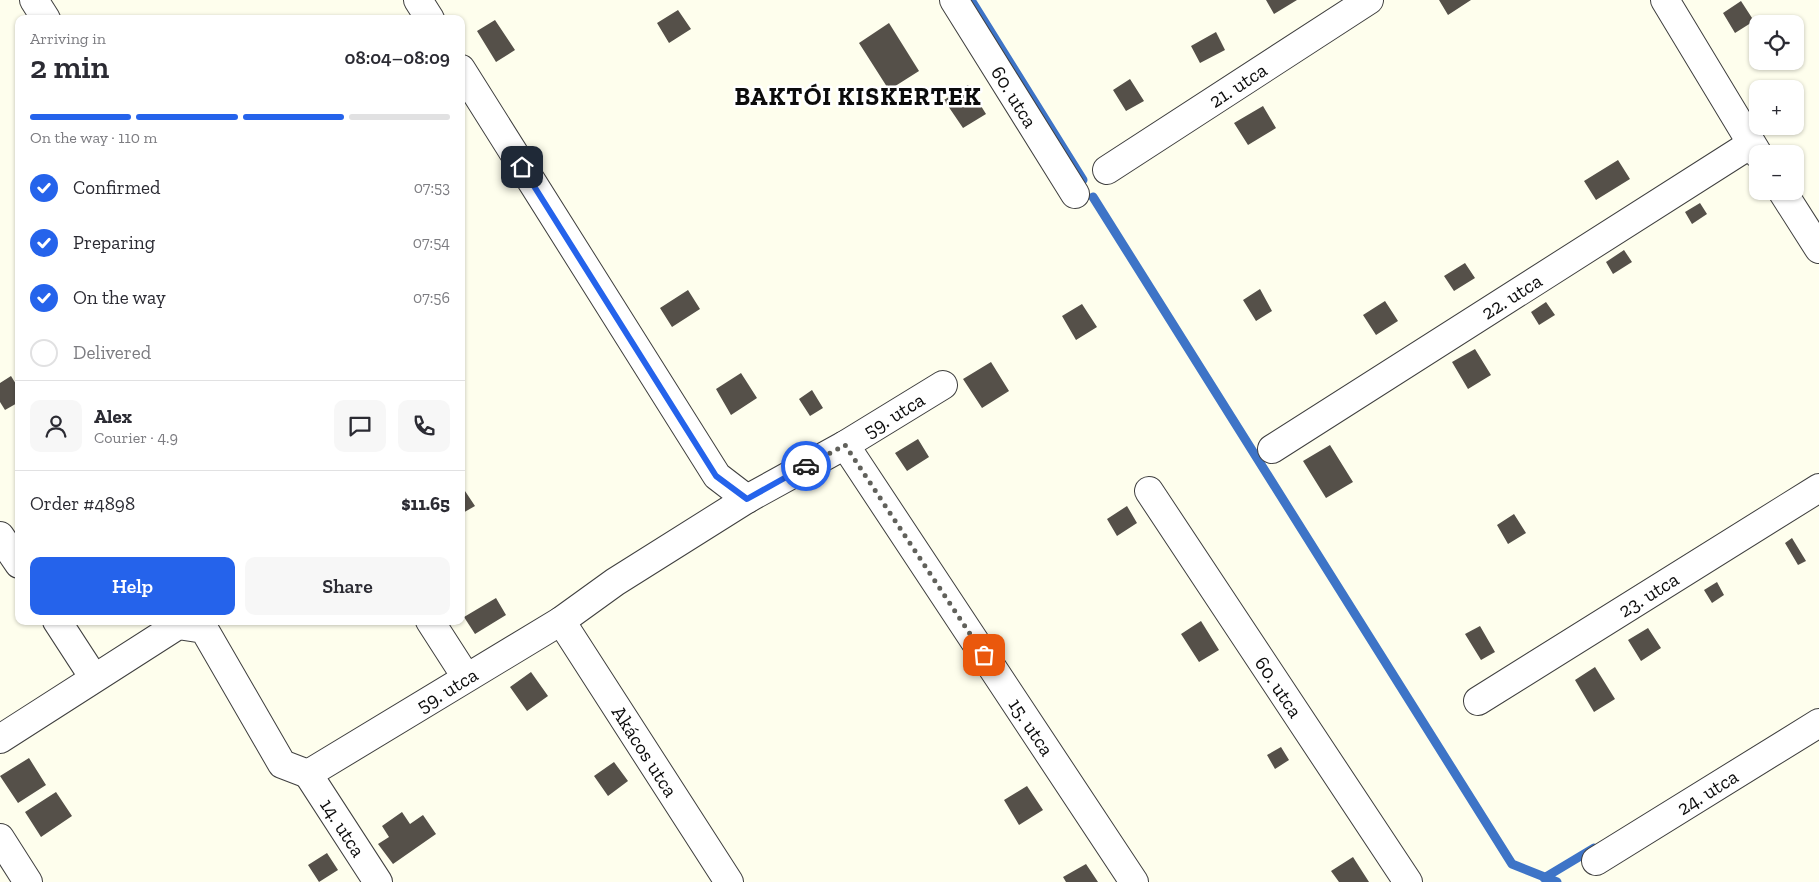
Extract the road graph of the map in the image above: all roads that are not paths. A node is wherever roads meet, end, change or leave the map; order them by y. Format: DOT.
graph roads {
  1 [pos="34,0"];
  2 [pos="418,0"];
  3 [pos="954,0"];
  4 [pos="1369,0"];
  5 [pos="1676,4"];
  6 [pos="43,15"];
  7 [pos="427,15"];
  8 [pos="465,75"];
  9 [pos="1752,145"];
  10 [pos="1749,152"];
  11 [pos="1107,170"];
  12 [pos="1075,194"];
  13 [pos="1788,200"];
  14 [pos="1819,249"];
  15 [pos="943,385"];
  16 [pos="845,445"];
  17 [pos="1272,449"];
  18 [pos="1819,488"];
  19 [pos="1149,491"];
  20 [pos="747,499"];
  21 [pos="0,536"];
  22 [pos="15,558"];
  23 [pos="561,621"];
  24 [pos="59,625"];
  25 [pos="433,625"];
  26 [pos="466,677"];
  27 [pos="94,678"];
  28 [pos="1478,700"];
  29 [pos="1819,723"];
  30 [pos="0,739"];
  31 [pos="308,774"];
  32 [pos="0,838"];
  33 [pos="1596,861"];
  34 [pos="28,882"];
  35 [pos="378,882"];
  36 [pos="729,882"];
  37 [pos="1134,882"];
  38 [pos="1408,882"];
  1 -- 6 [label="street"];
  2 -- 7 [label="street"];
  3 -- 12 [label="street, 60. utca"];
  4 -- 11 [label="street, 21. utca"];
  5 -- 9 [label="street"];
  8 -- 20 [label="street"];
  10 -- 17 [label="street, 22. utca"];
  13 -- 14 [label="street"];
  15 -- 16 [label="street, 59. utca"];
  16 -- 20 [label="street, 59. utca"];
  16 -- 37 [label="street, 15. utca"];
  18 -- 28 [label="street, 23. utca"];
  19 -- 38 [label="street, 60. utca"];
  20 -- 23 [label="street, 59. utca"];
  21 -- 22 [label="street"];
  23 -- 26 [label="street, 59. utca"];
  23 -- 36 [label="street, Akácos utca"];
  24 -- 27 [label="street"];
  25 -- 26 [label="street"];
  26 -- 31 [label="street, 59. utca"];
  27 -- 30 [label="street"];
  27 -- 31 [label="street"];
  29 -- 33 [label="street, 24. utca"];
  31 -- 35 [label="street, 14. utca"];
  32 -- 34 [label="street"];
}
